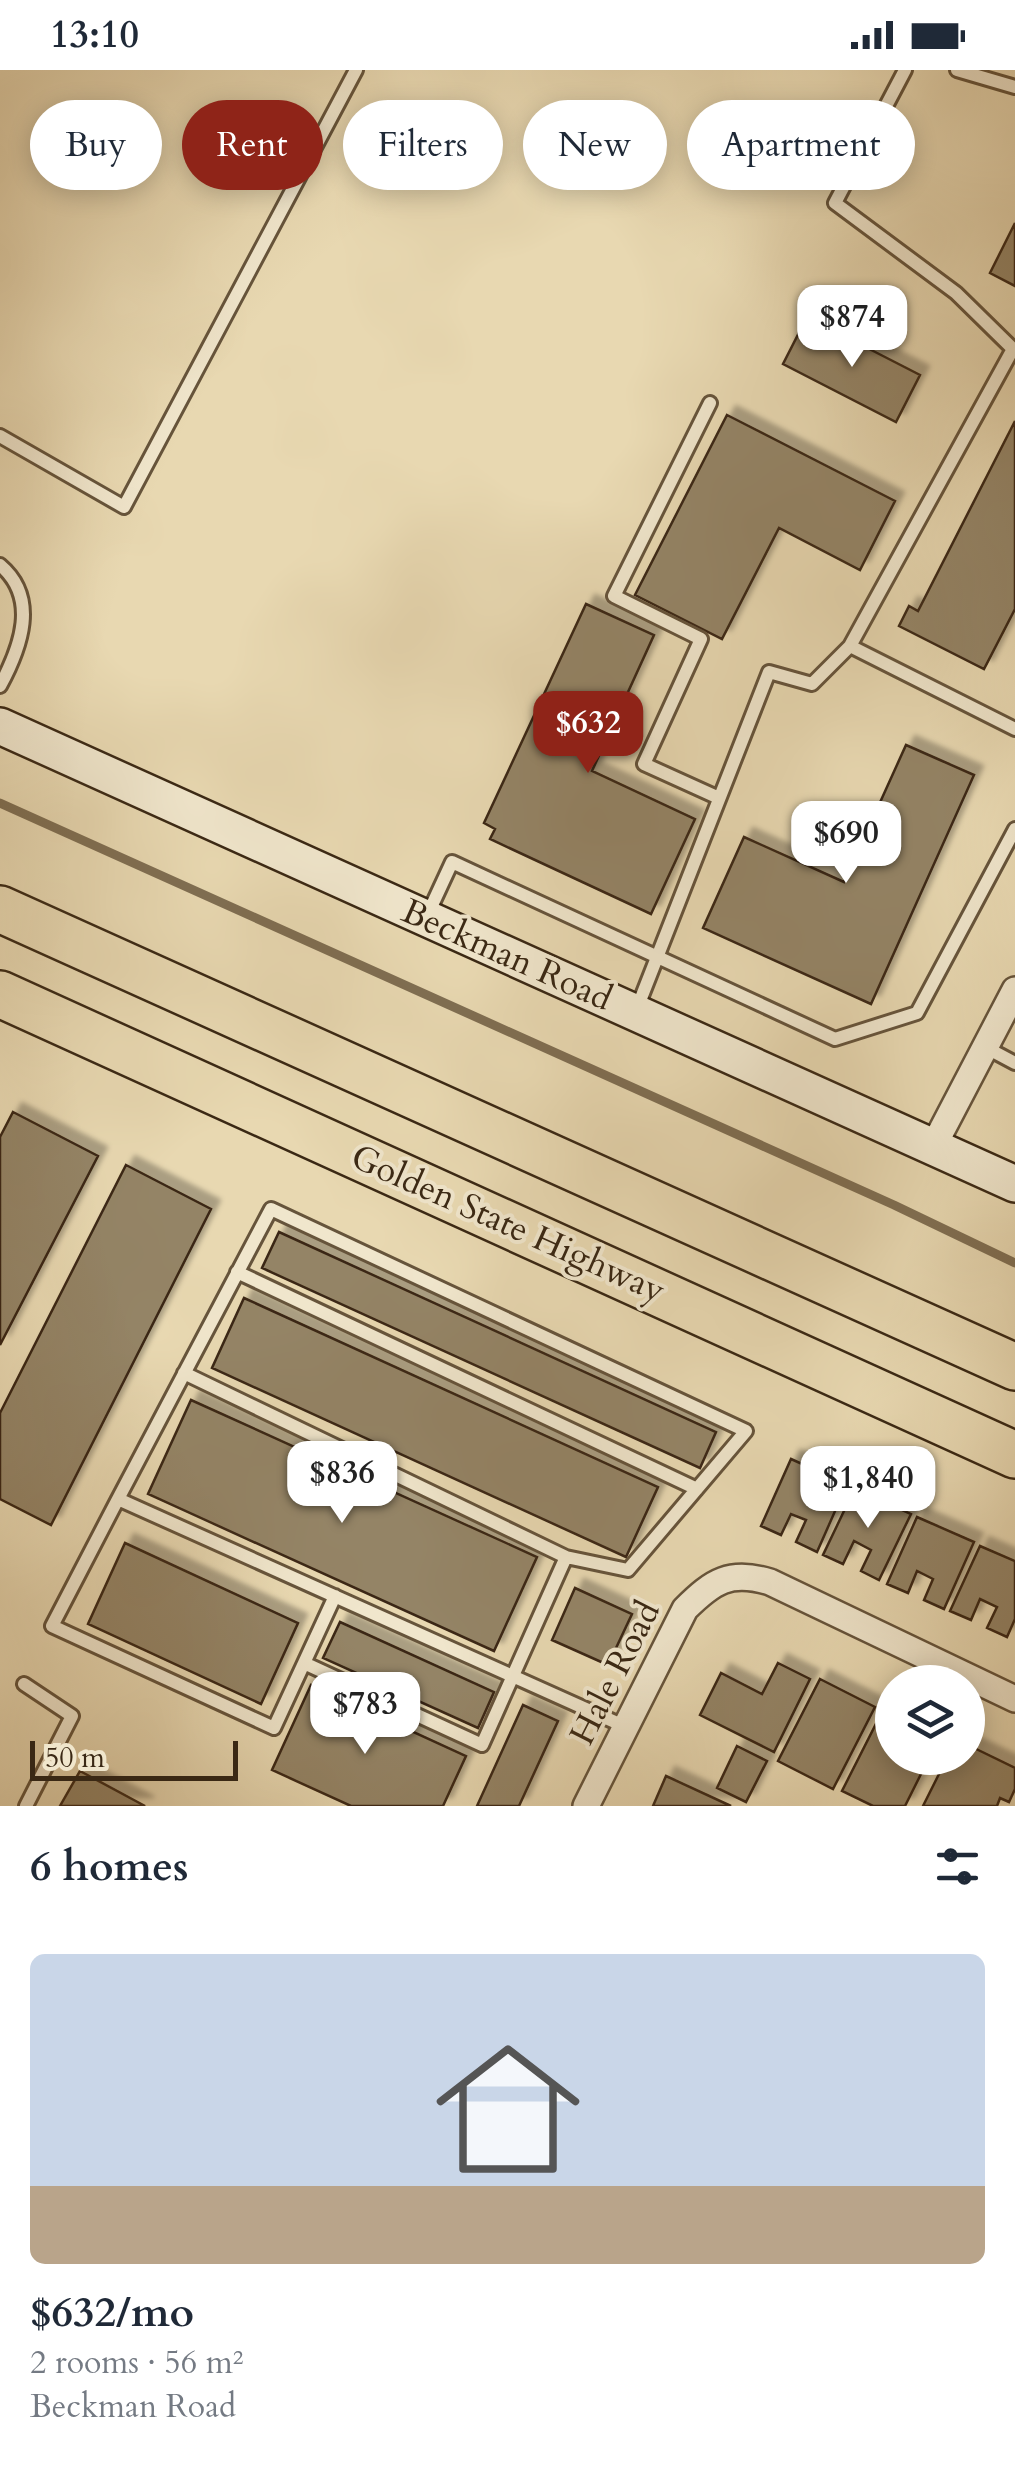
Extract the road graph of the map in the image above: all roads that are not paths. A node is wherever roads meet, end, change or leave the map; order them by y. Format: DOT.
graph roads {
  1 [pos="356,70"];
  2 [pos="905,70"];
  3 [pos="957,70"];
  4 [pos="1015,87"];
  5 [pos="1014,350"];
  6 [pos="710,403"];
  7 [pos="0,436"];
  8 [pos="0,564"];
  9 [pos="850,646"];
  10 [pos="0,686"];
  11 [pos="0,726"];
  12 [pos="1015,728"];
  13 [pos="720,798"];
  14 [pos="1015,829"];
  15 [pos="0,909"];
  16 [pos="426,918"];
  17 [pos="656,958"];
  18 [pos="1015,990"];
  19 [pos="0,994"];
  20 [pos="635,1013"];
  21 [pos="985,1048"];
  22 [pos="1015,1063"];
  23 [pos="933,1147"];
  24 [pos="1015,1184"];
  25 [pos="237,1272"];
  26 [pos="1015,1367"];
  27 [pos="184,1373"];
  28 [pos="1015,1455"];
  29 [pos="697,1489"];
  30 [pos="118,1499"];
  31 [pos="566,1557"];
  32 [pos="335,1596"];
  33 [pos="304,1663"];
  34 [pos="512,1676"];
  35 [pos="24,1684"];
  36 [pos="1015,1699"];
  37 [pos="626,1727"];
  38 [pos="25,1806"];
  39 [pos="586,1806"];
  1 -- 7 [label="lane"];
  2 -- 5 [label="lane"];
  3 -- 4 [label="lane"];
  5 -- 9 [label="lane"];
  6 -- 13 [label="lane"];
  8 -- 10 [label="lane"];
  9 -- 12 [label="lane"];
  9 -- 13 [label="lane"];
  11 -- 16 [label="street, Beckman Road"];
  13 -- 17 [label="lane"];
  14 -- 17 [label="lane"];
  15 -- 26 [label="highway"];
  16 -- 17 [label="lane"];
  16 -- 20 [label="street, Beckman Road"];
  17 -- 20 [label="lane"];
  18 -- 21 [label="street"];
  19 -- 28 [label="highway, Golden State Highway"];
  20 -- 23 [label="street, Beckman Road"];
  21 -- 22 [label="lane"];
  21 -- 23 [label="street"];
  23 -- 24 [label="street, Beckman Road"];
  25 -- 27 [label="lane"];
  25 -- 29 [label="lane"];
  25 -- 29 [label="lane"];
  27 -- 30 [label="lane"];
  27 -- 31 [label="lane"];
  29 -- 31 [label="lane"];
  30 -- 32 [label="lane"];
  30 -- 33 [label="lane"];
  31 -- 34 [label="lane"];
  32 -- 33 [label="lane"];
  32 -- 34 [label="lane"];
  33 -- 34 [label="lane"];
  34 -- 37 [label="lane"];
  35 -- 38 [label="lane"];
  36 -- 37 [label="street, Hale Road"];
  37 -- 39 [label="street, Hale Road"];
}
